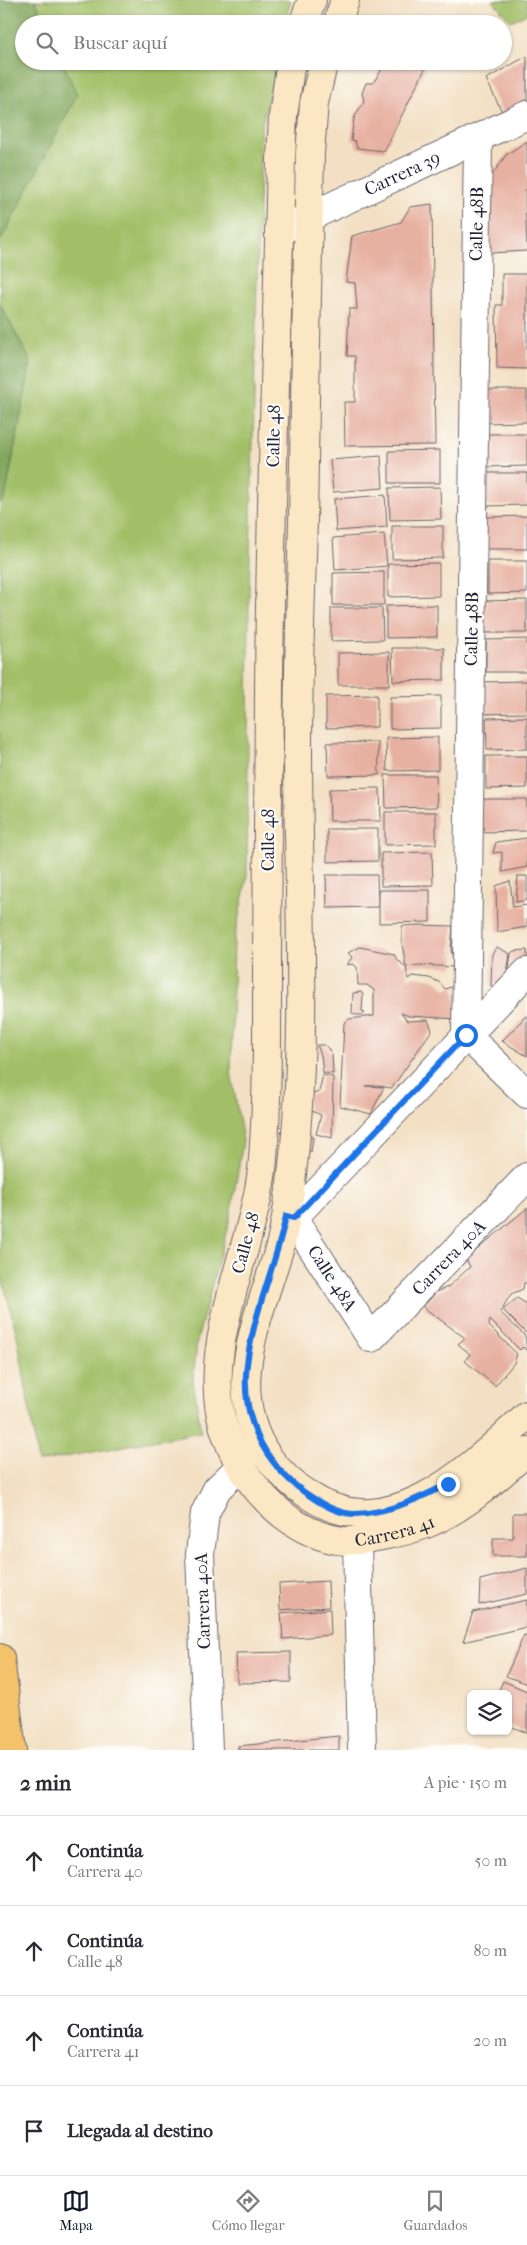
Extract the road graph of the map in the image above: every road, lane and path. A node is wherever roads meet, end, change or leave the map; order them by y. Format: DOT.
graph roads {
  1 [pos="312,0"];
  2 [pos="345,0"];
  3 [pos="306,15"];
  4 [pos="340,15"];
  5 [pos="290,70"];
  6 [pos="322,70"];
  7 [pos="527,115"];
  8 [pos="478,138"];
  9 [pos="309,218"];
  10 [pos="279,231"];
  11 [pos="527,972"];
  12 [pos="466,1035"];
  13 [pos="527,1094"];
  14 [pos="527,1177"];
  15 [pos="255,1211"];
  16 [pos="290,1217"];
  17 [pos="371,1338"];
  18 [pos="527,1415"];
  19 [pos="527,1451"];
  20 [pos="242,1465"];
  21 [pos="378,1511"];
  22 [pos="357,1542"];
  23 [pos="0,1658"];
  24 [pos="12,1750"];
  25 [pos="208,1750"];
  26 [pos="362,1750"];
  1 -- 3 [label="main road"];
  2 -- 4 [label="main road"];
  5 -- 10 [label="main road, Calle 48"];
  6 -- 9 [label="main road, Calle 48"];
  7 -- 8 [label="street, Carrera 39"];
  8 -- 9 [label="street, Carrera 39"];
  8 -- 12 [label="street, Calle 48B"];
  9 -- 10 [label="street, Carrera 39"];
  9 -- 16 [label="main road, Calle 48"];
  10 -- 15 [label="main road, Calle 48"];
  11 -- 12 [label="street"];
  12 -- 13 [label="street"];
  12 -- 16 [label="street"];
  14 -- 17 [label="street, Carrera 40A"];
  15 -- 16 [label="street"];
  15 -- 20 [label="main road, Calle 48"];
  16 -- 17 [label="street, Calle 48A"];
  16 -- 21 [label="main road, Calle 48"];
  18 -- 21 [label="main road, Carrera 41"];
  19 -- 22 [label="main road, Carrera 41"];
  20 -- 22 [label="main road, Calle 48"];
  20 -- 25 [label="street, Carrera 40A"];
  22 -- 26 [label="street, Carrera 41"];
  23 -- 24 [label="highway"];
}
